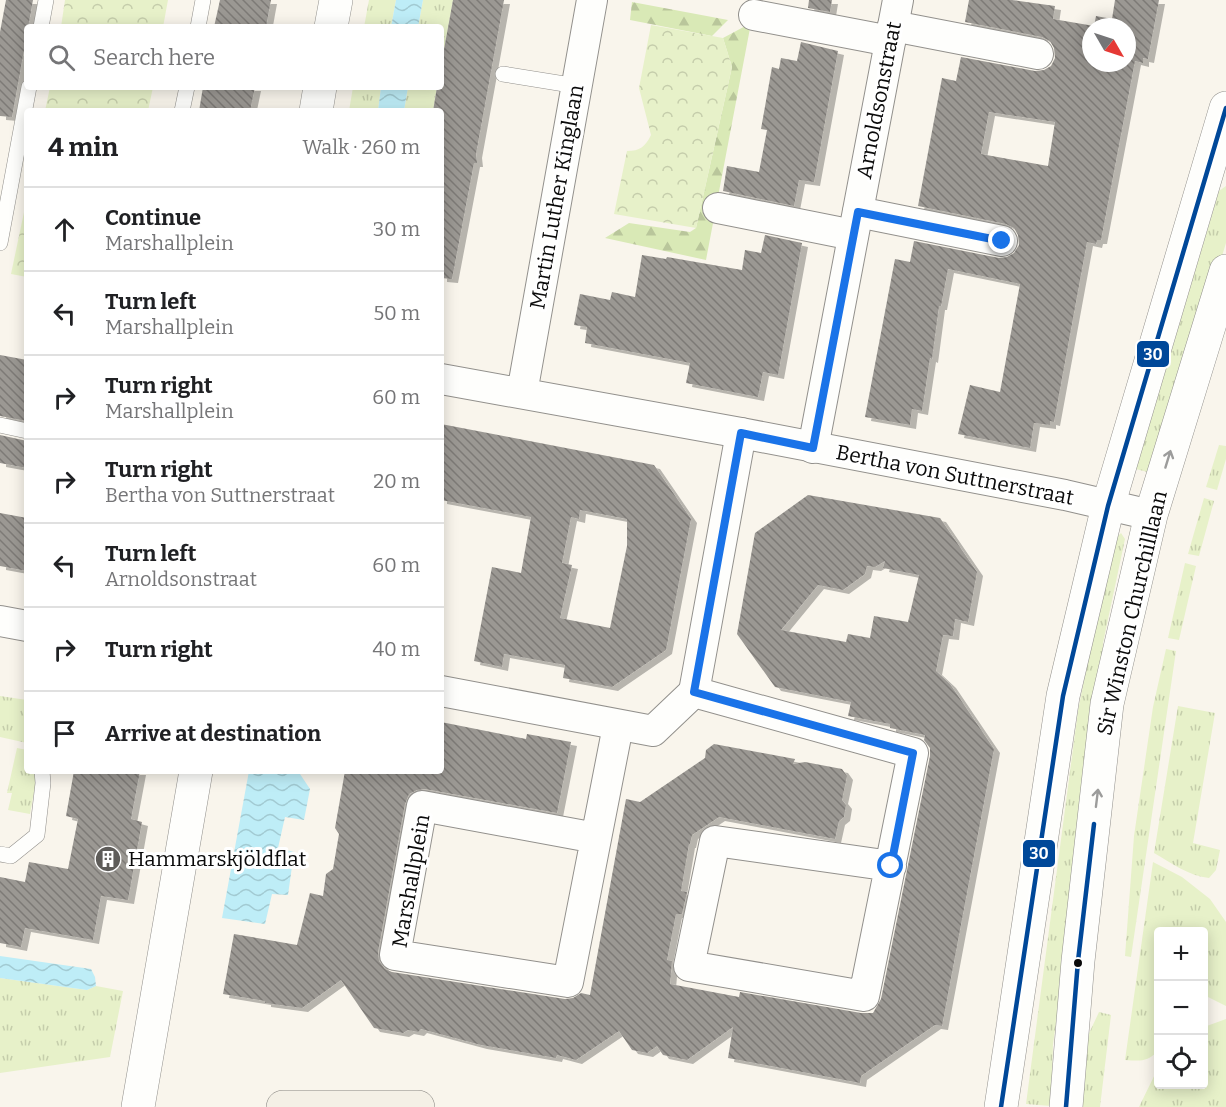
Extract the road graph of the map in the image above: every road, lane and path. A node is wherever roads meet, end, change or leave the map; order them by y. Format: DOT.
graph roads {
  1 [pos="46,0"];
  2 [pos="203,0"];
  3 [pos="336,0"];
  4 [pos="592,0"];
  5 [pos="754,15"];
  6 [pos="894,22"];
  7 [pos="41,24"];
  8 [pos="199,24"];
  9 [pos="332,24"];
  10 [pos="1038,54"];
  11 [pos="503,74"];
  12 [pos="577,86"];
  13 [pos="28,90"];
  14 [pos="186,90"];
  15 [pos="320,90"];
  16 [pos="24,108"];
  17 [pos="183,108"];
  18 [pos="316,108"];
  19 [pos="1226,108"];
  20 [pos="24,110"];
  21 [pos="1217,167"];
  22 [pos="3,206"];
  23 [pos="718,208"];
  24 [pos="855,223"];
  25 [pos="1002,241"];
  26 [pos="0,243"];
  27 [pos="1226,271"];
  28 [pos="444,380"];
  29 [pos="522,393"];
  30 [pos="0,426"];
  31 [pos="24,430"];
  32 [pos="741,433"];
  33 [pos="813,448"];
  34 [pos="1108,506"];
  35 [pos="1151,515"];
  36 [pos="0,621"];
  37 [pos="24,625"];
  38 [pos="444,692"];
  39 [pos="694,692"];
  40 [pos="618,726"];
  41 [pos="42,774"];
  42 [pos="195,774"];
  43 [pos="596,838"];
  44 [pos="0,854"];
  45 [pos="891,866"];
  46 [pos="138,1107"];
  47 [pos="283,1107"];
  48 [pos="418,1107"];
  49 [pos="1001,1107"];
  50 [pos="1066,1107"];
  1 -- 7 [label="lane"];
  2 -- 8 [label="lane"];
  3 -- 9 [label="street"];
  4 -- 12 [label="street, Martin Luther Kinglaan"];
  5 -- 6 [label="street"];
  6 -- 10 [label="street"];
  6 -- 24 [label="street, Arnoldsonstraat"];
  11 -- 12 [label="lane"];
  12 -- 29 [label="street, Martin Luther Kinglaan"];
  13 -- 16 [label="lane"];
  14 -- 17 [label="lane"];
  15 -- 18 [label="street"];
  19 -- 21 [label="street"];
  20 -- 22 [label="lane"];
  21 -- 34 [label="street"];
  22 -- 26 [label="lane"];
  23 -- 24 [label="street"];
  24 -- 25 [label="street"];
  24 -- 33 [label="street, Arnoldsonstraat"];
  35 -- 27 [label="street, Sir Winston Churchilllaan, one-way"];
  28 -- 29 [label="street, Bertha von Suttnerstraat"];
  29 -- 32 [label="street, Bertha von Suttnerstraat"];
  30 -- 31 [label="lane"];
  32 -- 33 [label="street, Bertha von Suttnerstraat"];
  32 -- 39 [label="street"];
  33 -- 34 [label="street, Bertha von Suttnerstraat"];
  34 -- 35 [label="street, Bertha von Suttnerstraat"];
  34 -- 49 [label="street"];
  50 -- 35 [label="street, Sir Winston Churchilllaan, one-way"];
  36 -- 37 [label="street"];
  38 -- 40 [label="street"];
  39 -- 40 [label="street"];
  39 -- 45 [label="street"];
  40 -- 43 [label="street, Marshallplein"];
  41 -- 44 [label="lane"];
  42 -- 46 [label="street"];
  43 -- 43 [label="street, Marshallplein"];
  45 -- 45 [label="street"];
  47 -- 48 [label="main road"];
}
